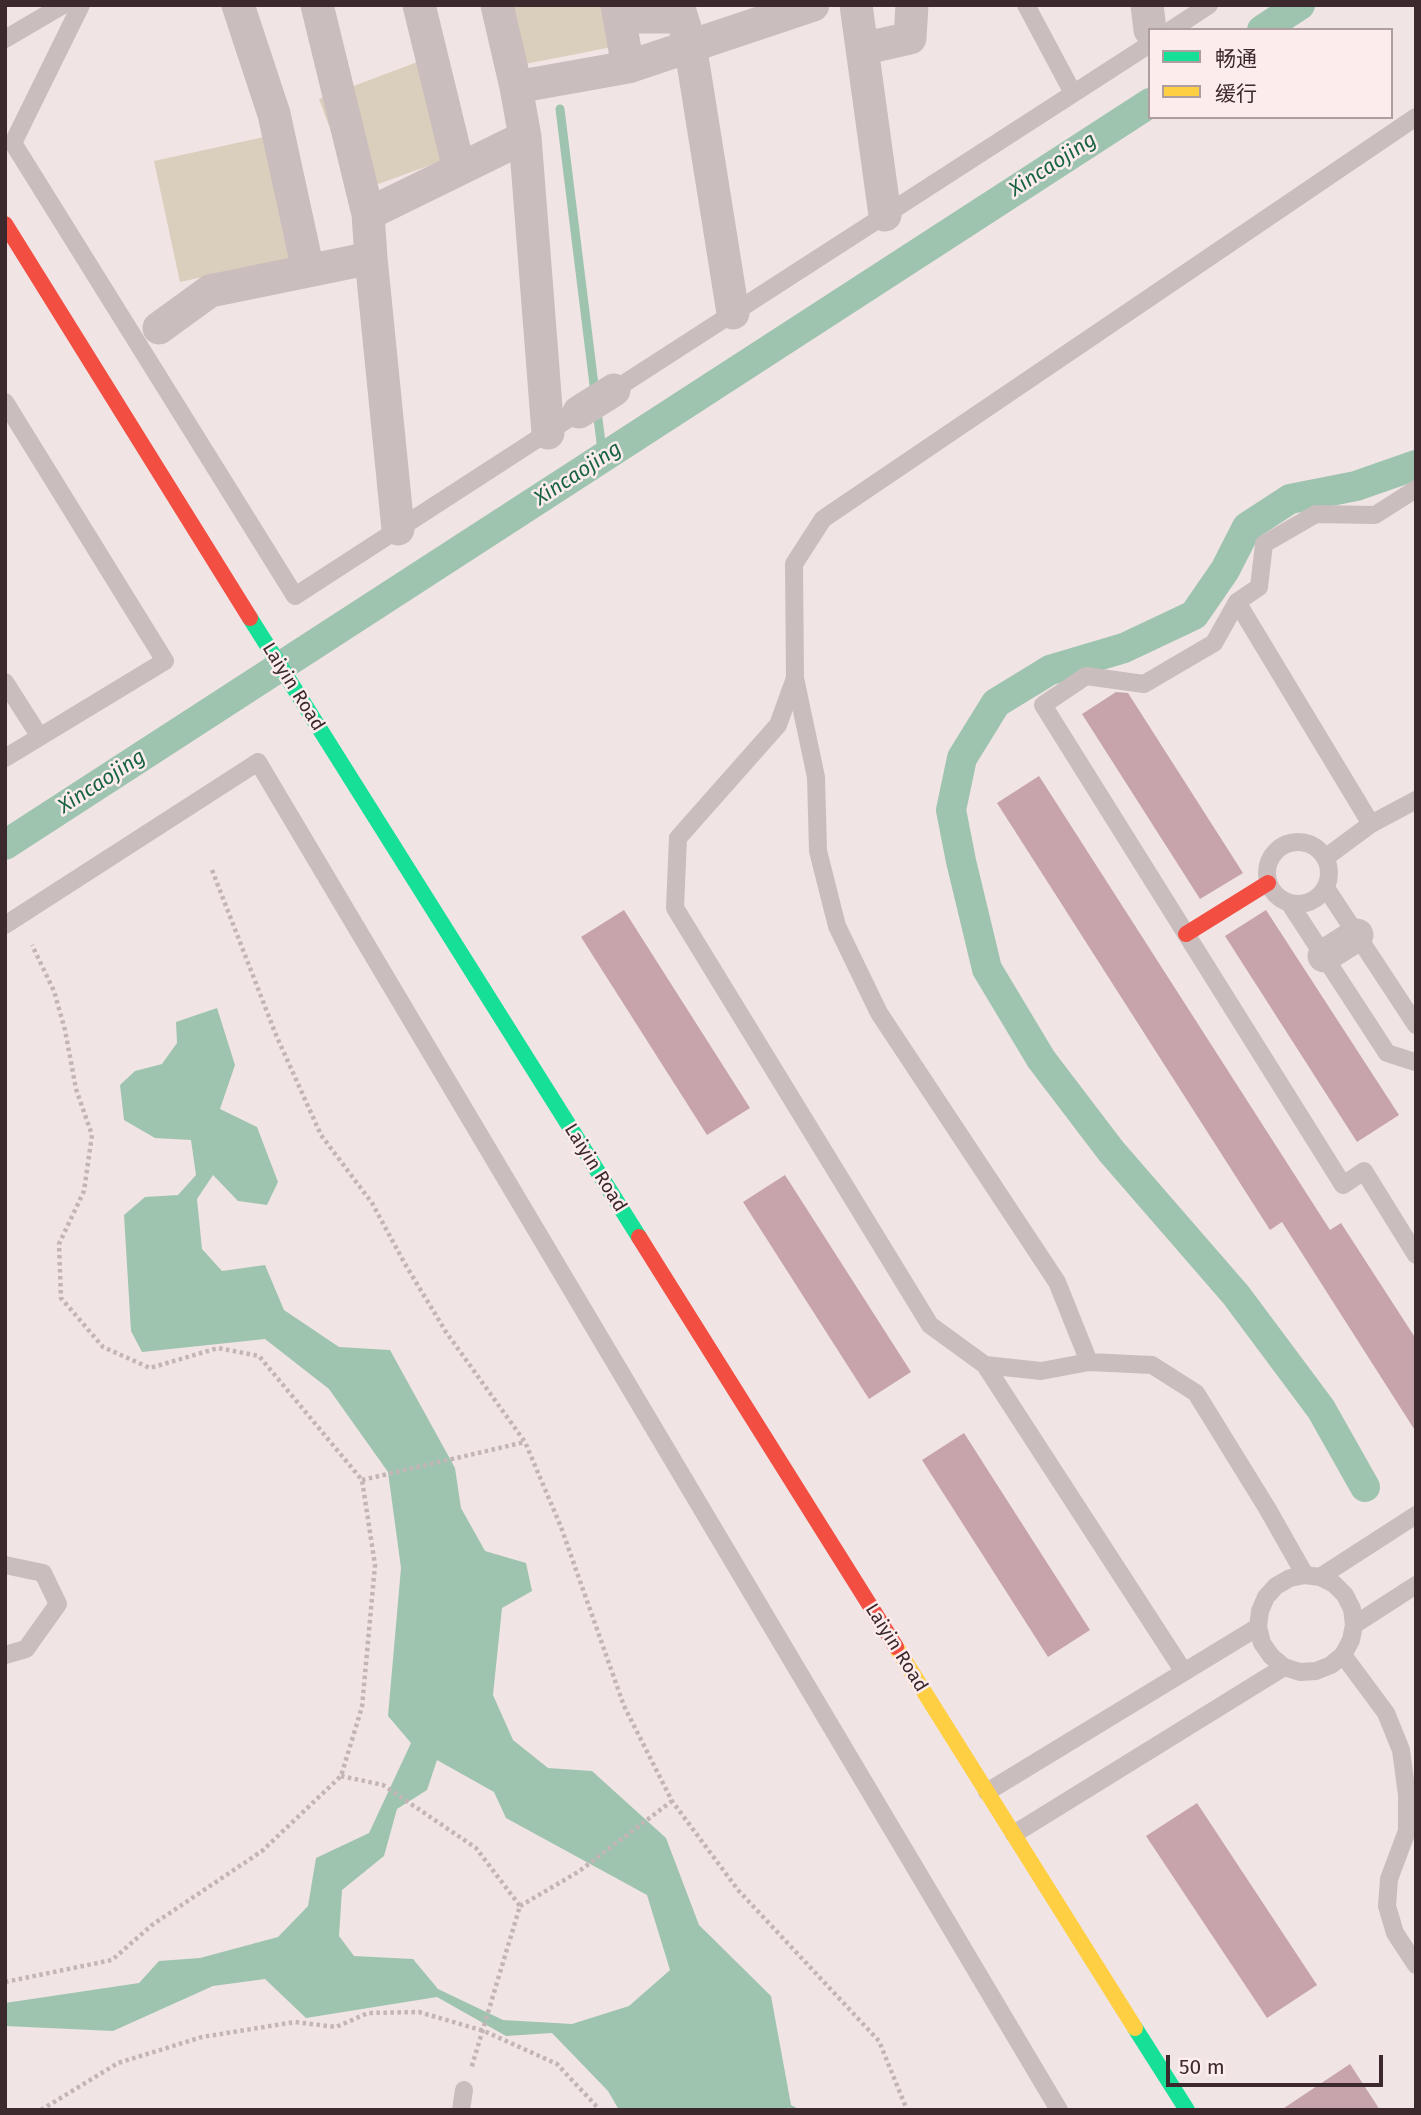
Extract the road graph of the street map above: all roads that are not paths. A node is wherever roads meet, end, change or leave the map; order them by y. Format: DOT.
graph roads {
  1 [pos="63,5"];
  2 [pos="81,5"];
  3 [pos="238,5"];
  4 [pos="317,5"];
  5 [pos="419,5"];
  6 [pos="497,5"];
  7 [pos="813,5"];
  8 [pos="856,5"];
  9 [pos="912,5"];
  10 [pos="1026,5"];
  11 [pos="1147,5"];
  12 [pos="1209,5"];
  13 [pos="618,11"];
  14 [pos="683,22"];
  15 [pos="1150,28"];
  16 [pos="1174,28"];
  17 [pos="5,39"];
  18 [pos="1148,45"];
  19 [pos="862,49"];
  20 [pos="628,66"];
  21 [pos="516,87"];
  22 [pos="1073,93"];
  23 [pos="1416,117"];
  24 [pos="525,137"];
  25 [pos="459,169"];
  26 [pos="368,214"];
  27 [pos="885,215"];
  28 [pos="5,224"];
  29 [pos="371,258"];
  30 [pos="309,271"];
  31 [pos="733,313"];
  32 [pos="159,328"];
  33 [pos="5,402"];
  34 [pos="548,433"];
  35 [pos="1416,489"];
  36 [pos="398,529"];
  37 [pos="1237,603"];
  38 [pos="795,678"];
  39 [pos="5,682"];
  40 [pos="40,737"];
  41 [pos="5,758"];
  42 [pos="1416,800"];
  43 [pos="1371,824"];
  44 [pos="1325,858"];
  45 [pos="1268,883"];
  46 [pos="1325,888"];
  47 [pos="1290,904"];
  48 [pos="5,925"];
  49 [pos="1186,934"];
  50 [pos="1357,935"];
  51 [pos="1324,957"];
  52 [pos="1416,1025"];
  53 [pos="1415,1060"];
  54 [pos="1416,1255"];
  55 [pos="1089,1362"];
  56 [pos="985,1365"];
  57 [pos="1416,1515"];
  58 [pos="5,1565"];
  59 [pos="1313,1576"];
  60 [pos="1416,1585"];
  61 [pos="1354,1625"];
  62 [pos="1258,1627"];
  63 [pos="5,1655"];
  64 [pos="1343,1655"];
  65 [pos="1284,1667"];
  66 [pos="1184,1672"];
  67 [pos="987,1792"];
  68 [pos="1014,1834"];
  69 [pos="1412,1834"];
  70 [pos="1416,1965"];
  71 [pos="464,2090"];
  72 [pos="461,2110"];
  73 [pos="1059,2110"];
  74 [pos="1187,2110"];
  1 -- 17 [label="lane"];
  2 -- 36 [label="lane"];
  3 -- 30 [label="street"];
  4 -- 26 [label="street"];
  5 -- 25 [label="street"];
  6 -- 21 [label="street"];
  7 -- 14 [label="street"];
  8 -- 19 [label="street"];
  9 -- 19 [label="street"];
  10 -- 22 [label="lane"];
  11 -- 15 [label="street"];
  12 -- 16 [label="lane"];
  13 -- 14 [label="street"];
  13 -- 20 [label="street"];
  14 -- 20 [label="street"];
  14 -- 31 [label="street"];
  18 -- 22 [label="lane"];
  19 -- 27 [label="street"];
  20 -- 21 [label="street"];
  21 -- 24 [label="street"];
  22 -- 27 [label="lane"];
  23 -- 38 [label="lane"];
  24 -- 25 [label="street"];
  24 -- 34 [label="street"];
  25 -- 26 [label="street"];
  26 -- 29 [label="street"];
  27 -- 31 [label="lane"];
  28 -- 67 [label="street, Laiyin Road"];
  29 -- 30 [label="street"];
  29 -- 36 [label="street"];
  30 -- 32 [label="street"];
  31 -- 34 [label="lane"];
  33 -- 40 [label="lane"];
  34 -- 36 [label="lane"];
  35 -- 37 [label="lane"];
  37 -- 43 [label="lane"];
  37 -- 49 [label="lane"];
  38 -- 55 [label="lane"];
  38 -- 56 [label="lane"];
  39 -- 40 [label="lane"];
  40 -- 41 [label="lane"];
  42 -- 43 [label="lane"];
  43 -- 44 [label="lane"];
  44 -- 45 [label="lane"];
  44 -- 46 [label="lane"];
  45 -- 47 [label="lane"];
  45 -- 49 [label="street"];
  46 -- 47 [label="lane"];
  46 -- 50 [label="lane"];
  47 -- 51 [label="lane"];
  48 -- 73 [label="lane"];
  49 -- 54 [label="lane"];
  50 -- 51 [label="street"];
  50 -- 52 [label="lane"];
  51 -- 53 [label="lane"];
  55 -- 56 [label="lane"];
  55 -- 59 [label="lane"];
  56 -- 66 [label="lane"];
  57 -- 59 [label="lane"];
  58 -- 63 [label="lane"];
  59 -- 61 [label="lane"];
  59 -- 62 [label="lane"];
  60 -- 61 [label="lane"];
  61 -- 64 [label="lane"];
  62 -- 65 [label="lane"];
  62 -- 66 [label="lane"];
  64 -- 65 [label="lane"];
  64 -- 69 [label="lane"];
  65 -- 68 [label="lane"];
  66 -- 67 [label="lane"];
  67 -- 68 [label="street, Laiyin Road"];
  68 -- 74 [label="street, Laiyin Road"];
  69 -- 70 [label="lane"];
  71 -- 72 [label="lane"];
}
